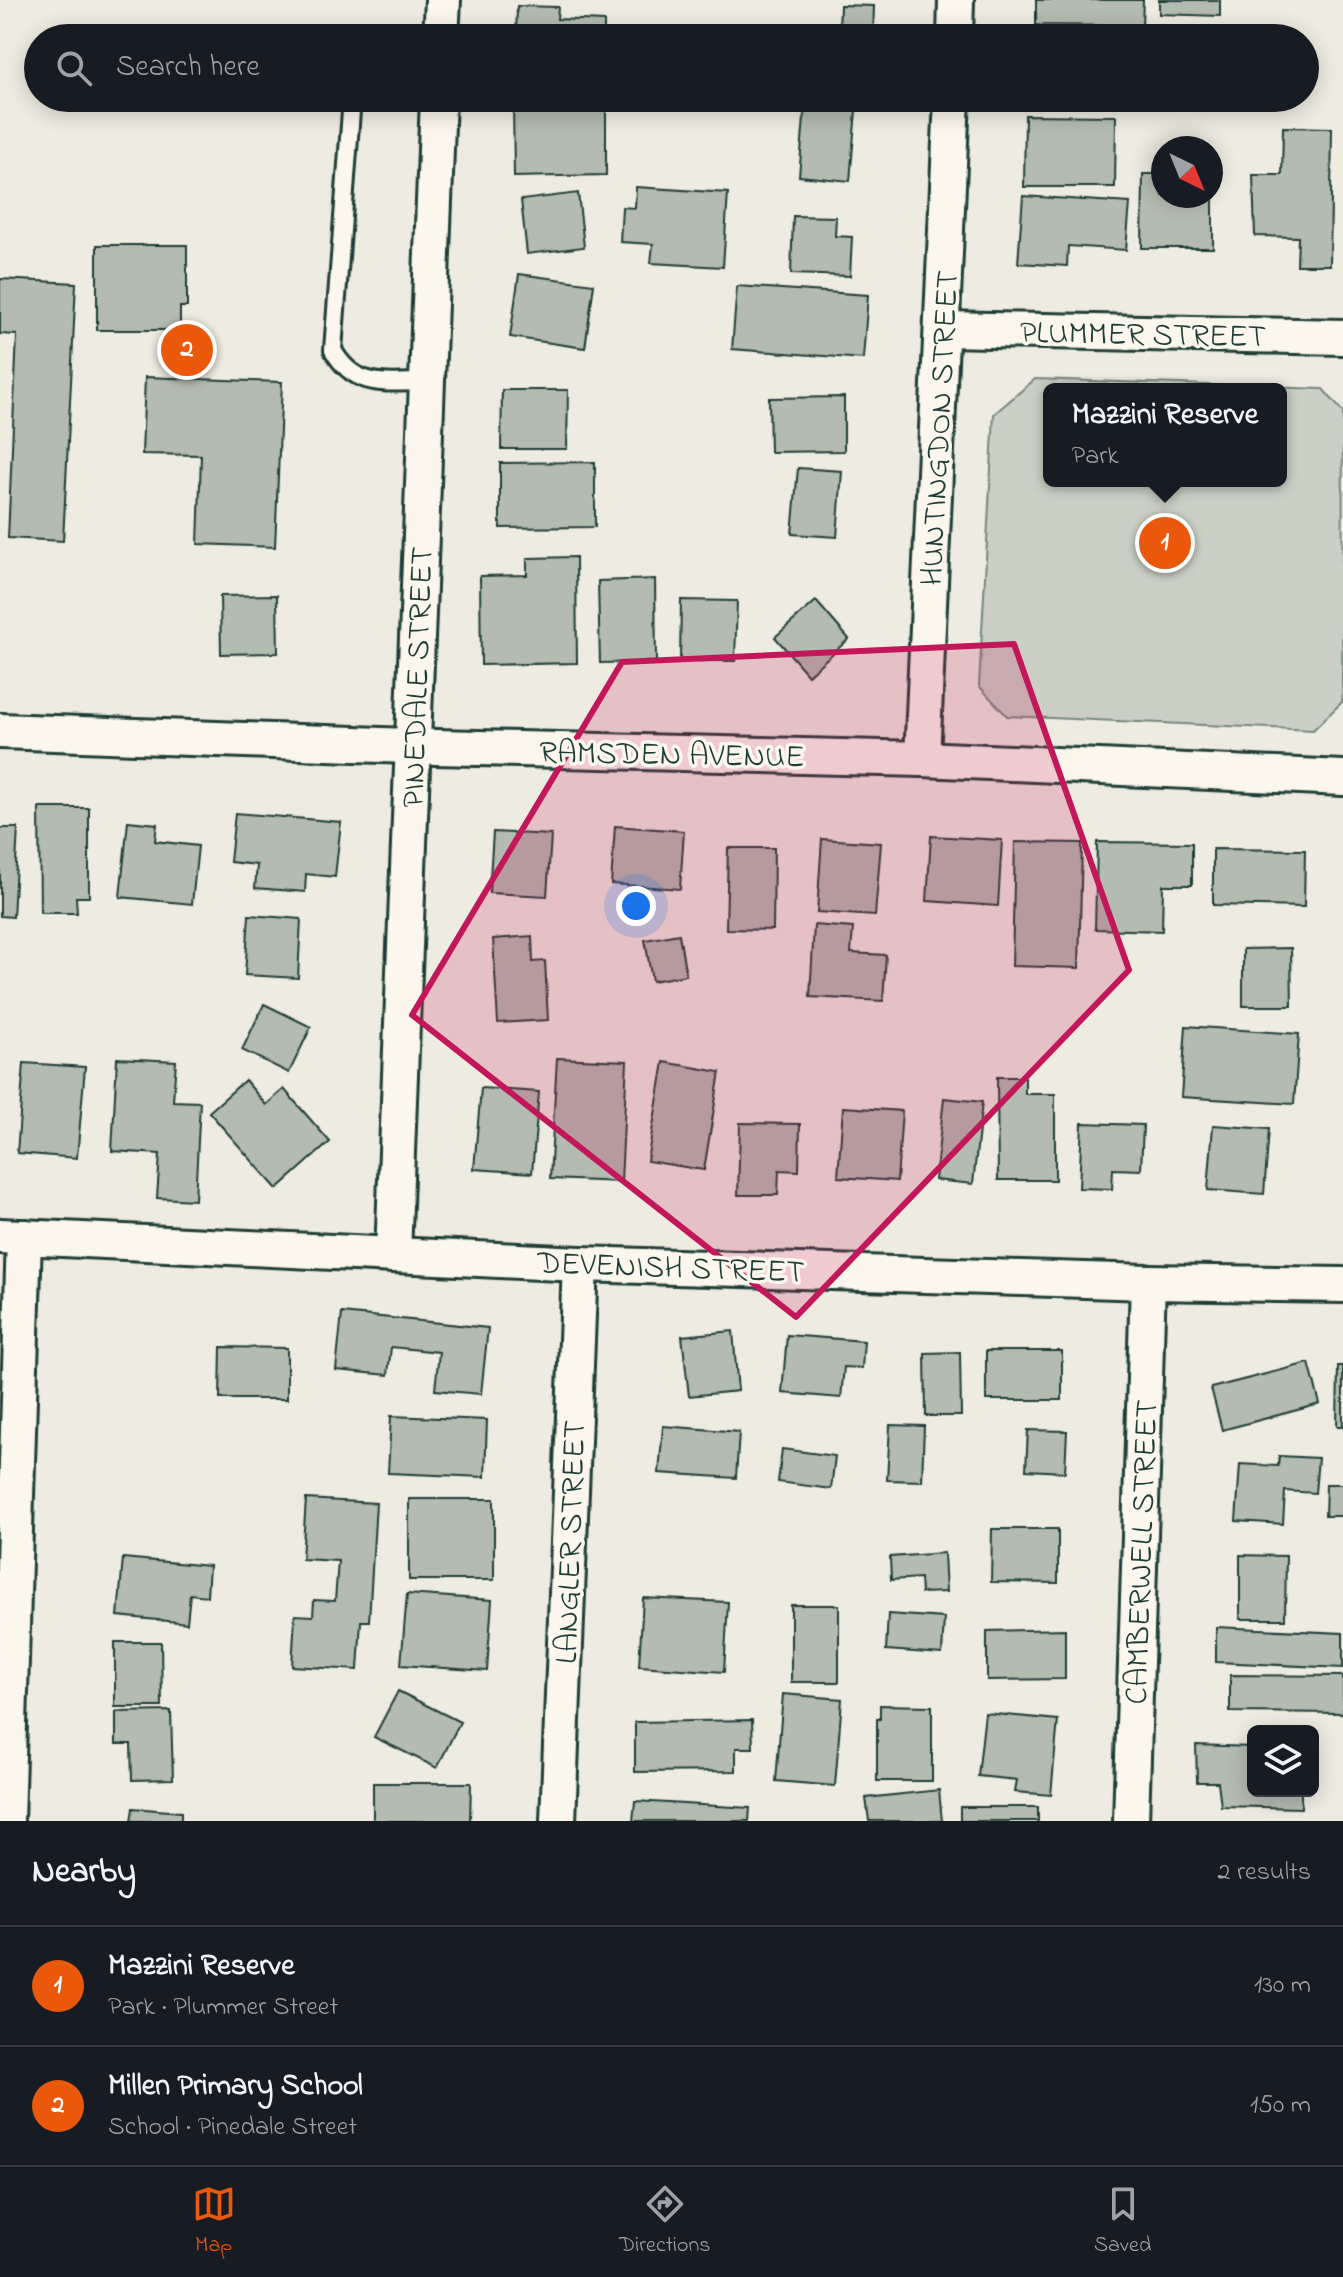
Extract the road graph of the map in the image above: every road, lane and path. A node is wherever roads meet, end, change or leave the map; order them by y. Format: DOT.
graph roads {
  1 [pos="443,0"];
  2 [pos="956,0"];
  3 [pos="442,24"];
  4 [pos="955,24"];
  5 [pos="351,112"];
  6 [pos="437,112"];
  7 [pos="951,112"];
  8 [pos="943,329"];
  9 [pos="1343,337"];
  10 [pos="427,382"];
  11 [pos="0,731"];
  12 [pos="414,746"];
  13 [pos="922,759"];
  14 [pos="1343,778"];
  15 [pos="12,1237"];
  16 [pos="393,1255"];
  17 [pos="580,1264"];
  18 [pos="1148,1282"];
  19 [pos="1343,1285"];
  20 [pos="4,1799"];
  21 [pos="558,1821"];
  22 [pos="1131,1821"];
  1 -- 3 [label="street"];
  2 -- 4 [label="street"];
  5 -- 10 [label="lane"];
  6 -- 10 [label="street, PINEDALE STREET"];
  7 -- 8 [label="street, HUNTINGDON STREET"];
  8 -- 9 [label="street, PLUMMER STREET"];
  8 -- 13 [label="street, HUNTINGDON STREET"];
  10 -- 12 [label="street, PINEDALE STREET"];
  11 -- 12 [label="street, RAMSDEN AVENUE"];
  12 -- 13 [label="street, RAMSDEN AVENUE"];
  12 -- 16 [label="street, PINEDALE STREET"];
  13 -- 14 [label="street, RAMSDEN AVENUE"];
  15 -- 16 [label="street, DEVENISH STREET"];
  15 -- 20 [label="street"];
  16 -- 17 [label="street, DEVENISH STREET"];
  17 -- 18 [label="street, DEVENISH STREET"];
  17 -- 21 [label="street, LANGLER STREET"];
  18 -- 19 [label="street, DEVENISH STREET"];
  18 -- 22 [label="street, CAMBERWELL STREET"];
}
